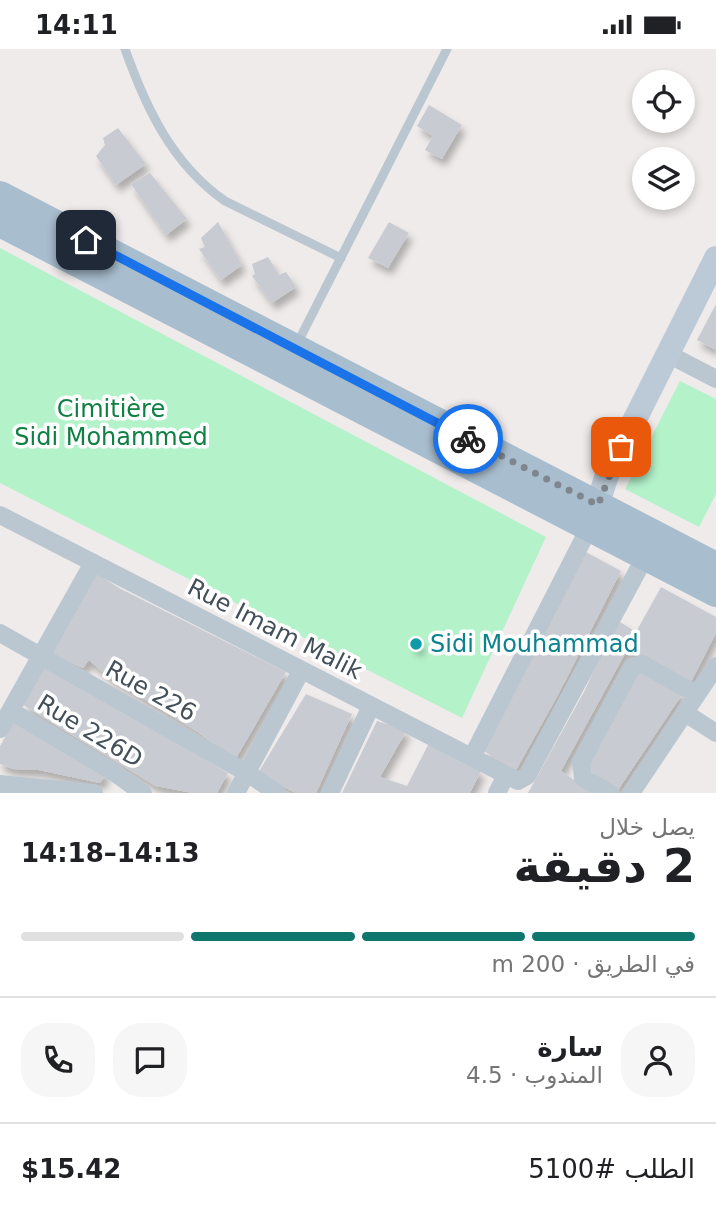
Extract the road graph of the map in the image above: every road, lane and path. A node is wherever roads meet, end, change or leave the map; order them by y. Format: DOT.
graph roads {
  1 [pos="125,49"];
  2 [pos="447,49"];
  3 [pos="0,195"];
  4 [pos="0,223"];
  5 [pos="80,251"];
  6 [pos="341,258"];
  7 [pos="716,258"];
  8 [pos="294,349"];
  9 [pos="668,353"];
  10 [pos="716,379"];
  11 [pos="0,515"];
  12 [pos="593,516"];
  13 [pos="645,557"];
  14 [pos="93,563"];
  15 [pos="716,566"];
  16 [pos="716,593"];
  17 [pos="0,633"];
  18 [pos="41,657"];
  19 [pos="716,666"];
  20 [pos="301,671"];
  21 [pos="696,694"];
  22 [pos="371,706"];
  23 [pos="11,711"];
  24 [pos="685,713"];
  25 [pos="0,729"];
  26 [pos="716,733"];
  27 [pos="471,757"];
  28 [pos="247,773"];
  29 [pos="506,775"];
  30 [pos="0,784"];
  31 [pos="23,789"];
  32 [pos="90,793"];
  33 [pos="144,793"];
  34 [pos="236,793"];
  35 [pos="276,793"];
  36 [pos="330,793"];
  37 [pos="497,793"];
  38 [pos="610,793"];
  39 [pos="631,793"];
  1 -- 6 [label="lane"];
  2 -- 6 [label="lane"];
  3 -- 5 [label="main road"];
  4 -- 5 [label="main road"];
  5 -- 8 [label="main road"];
  5 -- 12 [label="main road"];
  6 -- 8 [label="lane"];
  7 -- 9 [label="main road"];
  8 -- 12 [label="main road"];
  9 -- 10 [label="street"];
  9 -- 12 [label="main road"];
  11 -- 14 [label="street, Rue Imam Malik"];
  12 -- 13 [label="main road"];
  12 -- 15 [label="main road"];
  12 -- 27 [label="street"];
  13 -- 16 [label="main road"];
  13 -- 29 [label="street, Rue Imam Malik"];
  14 -- 18 [label="street"];
  14 -- 20 [label="street, Rue Imam Malik"];
  17 -- 18 [label="street, Rue 226"];
  18 -- 23 [label="street"];
  18 -- 28 [label="street, Rue 226"];
  19 -- 21 [label="street"];
  20 -- 22 [label="street, Rue Imam Malik"];
  20 -- 28 [label="street"];
  21 -- 24 [label="street"];
  21 -- 38 [label="street"];
  22 -- 27 [label="street, Rue Imam Malik"];
  22 -- 36 [label="street"];
  23 -- 25 [label="street"];
  23 -- 33 [label="street, Rue 226D"];
  24 -- 26 [label="street"];
  24 -- 39 [label="street"];
  27 -- 29 [label="street, Rue Imam Malik"];
  28 -- 34 [label="street"];
  28 -- 35 [label="street, Rue 226"];
  29 -- 37 [label="street"];
  30 -- 31 [label="street"];
  31 -- 32 [label="street"];
}
